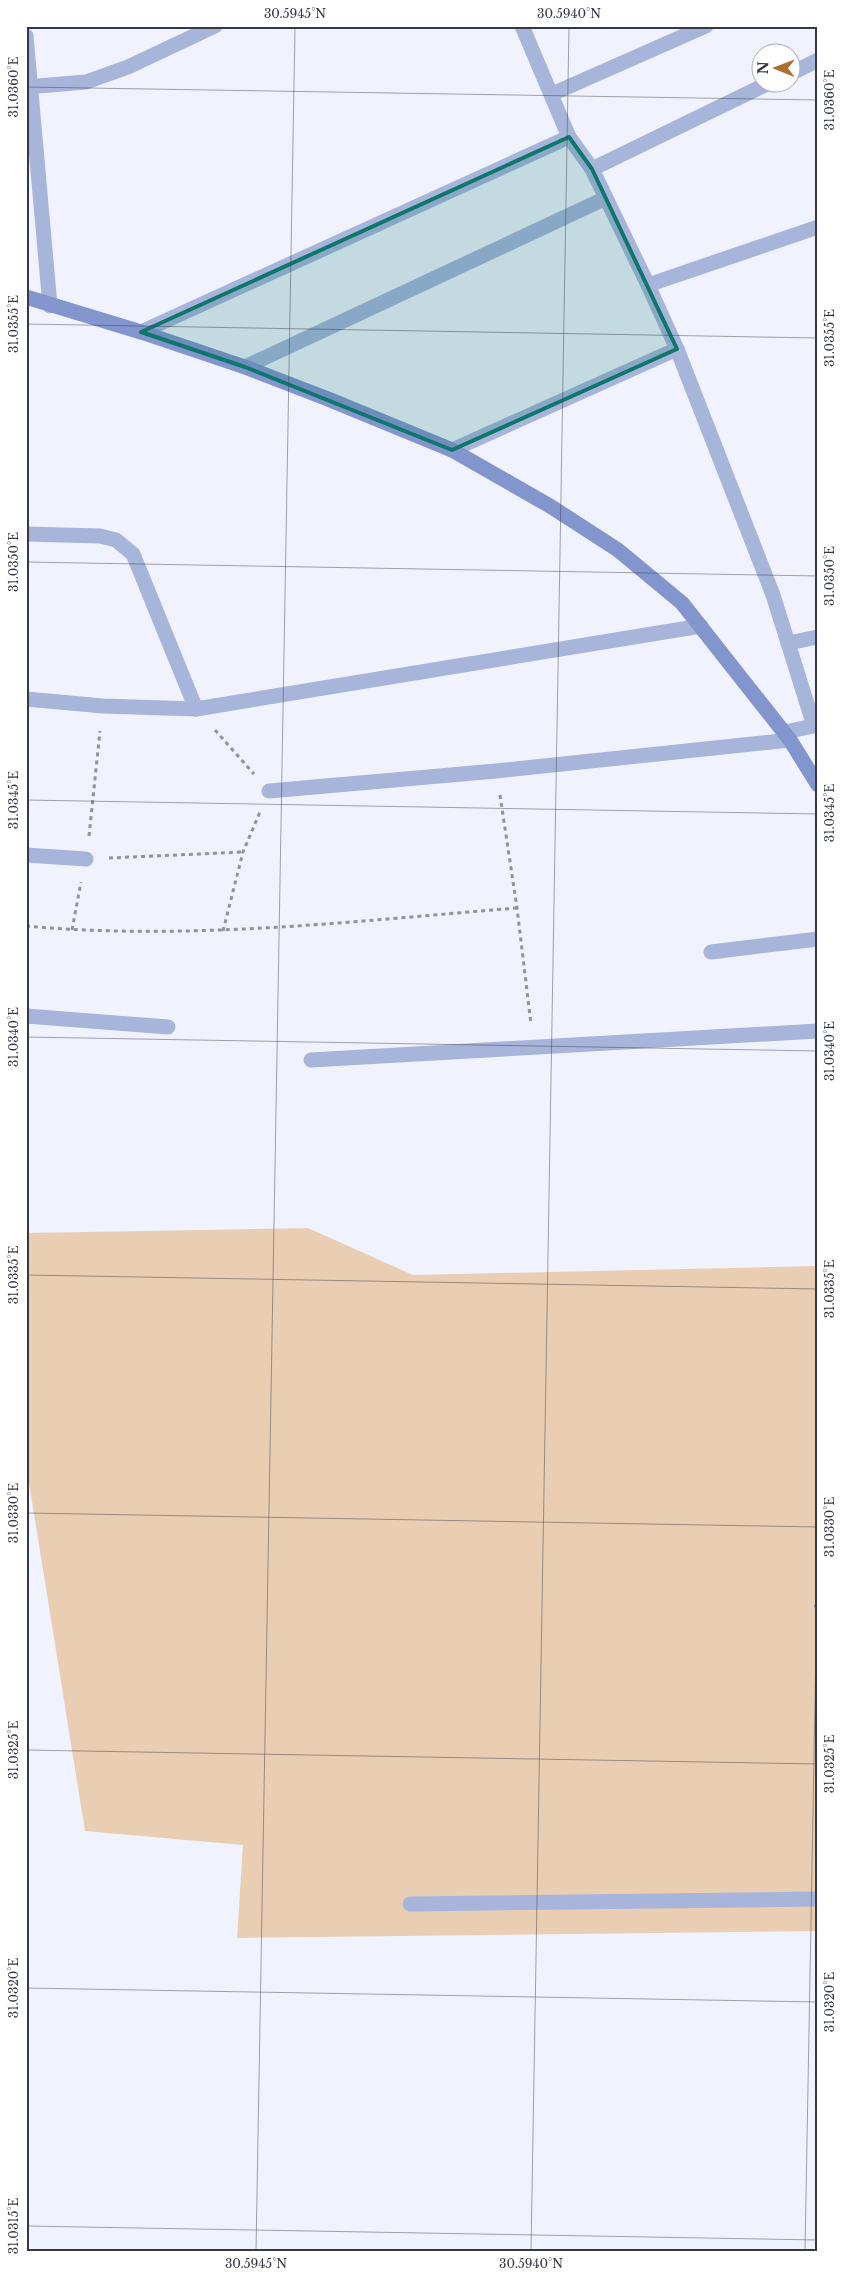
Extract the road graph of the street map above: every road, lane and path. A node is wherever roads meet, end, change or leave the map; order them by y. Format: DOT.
graph roads {
  1 [pos="215,26"];
  2 [pos="522,26"];
  3 [pos="706,26"];
  4 [pos="26,36"];
  5 [pos="818,60"];
  6 [pos="802,68"];
  7 [pos="29,87"];
  8 [pos="752,91"];
  9 [pos="552,94"];
  10 [pos="568,136"];
  11 [pos="592,169"];
  12 [pos="606,198"];
  13 [pos="818,227"];
  14 [pos="648,285"];
  15 [pos="26,297"];
  16 [pos="50,306"];
  17 [pos="141,332"];
  18 [pos="677,350"];
  19 [pos="245,367"];
  20 [pos="452,450"];
  21 [pos="26,534"];
  22 [pos="701,626"];
  23 [pos="818,637"];
  24 [pos="788,643"];
  25 [pos="26,699"];
  26 [pos="102,706"];
  27 [pos="196,710"];
  28 [pos="816,725"];
  29 [pos="788,736"];
  30 [pos="496,771"];
  31 [pos="818,784"];
  32 [pos="269,791"];
  33 [pos="243,852"];
  34 [pos="26,856"];
  35 [pos="86,859"];
  36 [pos="517,908"];
  37 [pos="26,926"];
  38 [pos="72,930"];
  39 [pos="223,931"];
  40 [pos="818,939"];
  41 [pos="711,952"];
  42 [pos="26,1016"];
  43 [pos="168,1027"];
  44 [pos="818,1031"];
  45 [pos="534,1047"];
  46 [pos="311,1060"];
  47 [pos="818,1899"];
  48 [pos="410,1904"];
  1 -- 7 [label="street"];
  2 -- 9 [label="street"];
  3 -- 9 [label="street"];
  4 -- 7 [label="street"];
  5 -- 6 [label="street"];
  7 -- 16 [label="street"];
  8 -- 11 [label="street"];
  9 -- 10 [label="street"];
  10 -- 11 [label="street"];
  10 -- 17 [label="street"];
  11 -- 12 [label="street"];
  12 -- 14 [label="street"];
  12 -- 19 [label="street"];
  13 -- 14 [label="street"];
  14 -- 18 [label="street"];
  15 -- 16 [label="main road"];
  16 -- 17 [label="main road"];
  17 -- 19 [label="main road"];
  18 -- 20 [label="street"];
  18 -- 24 [label="street"];
  19 -- 20 [label="main road"];
  20 -- 22 [label="main road"];
  21 -- 27 [label="street"];
  22 -- 27 [label="street"];
  22 -- 29 [label="main road"];
  23 -- 24 [label="street"];
  24 -- 28 [label="street"];
  25 -- 26 [label="street"];
  26 -- 27 [label="street"];
  26 -- 35 [label="path"];
  27 -- 32 [label="path"];
  28 -- 29 [label="street"];
  29 -- 30 [label="street"];
  29 -- 31 [label="main road"];
  30 -- 32 [label="street"];
  30 -- 36 [label="path"];
  32 -- 33 [label="path"];
  33 -- 35 [label="path"];
  33 -- 39 [label="path"];
  34 -- 35 [label="street"];
  35 -- 38 [label="path"];
  36 -- 39 [label="path"];
  36 -- 45 [label="path"];
  37 -- 38 [label="path"];
  38 -- 39 [label="path"];
  40 -- 41 [label="street"];
  42 -- 43 [label="street"];
  44 -- 45 [label="street"];
  45 -- 46 [label="street"];
  47 -- 48 [label="street"];
}
